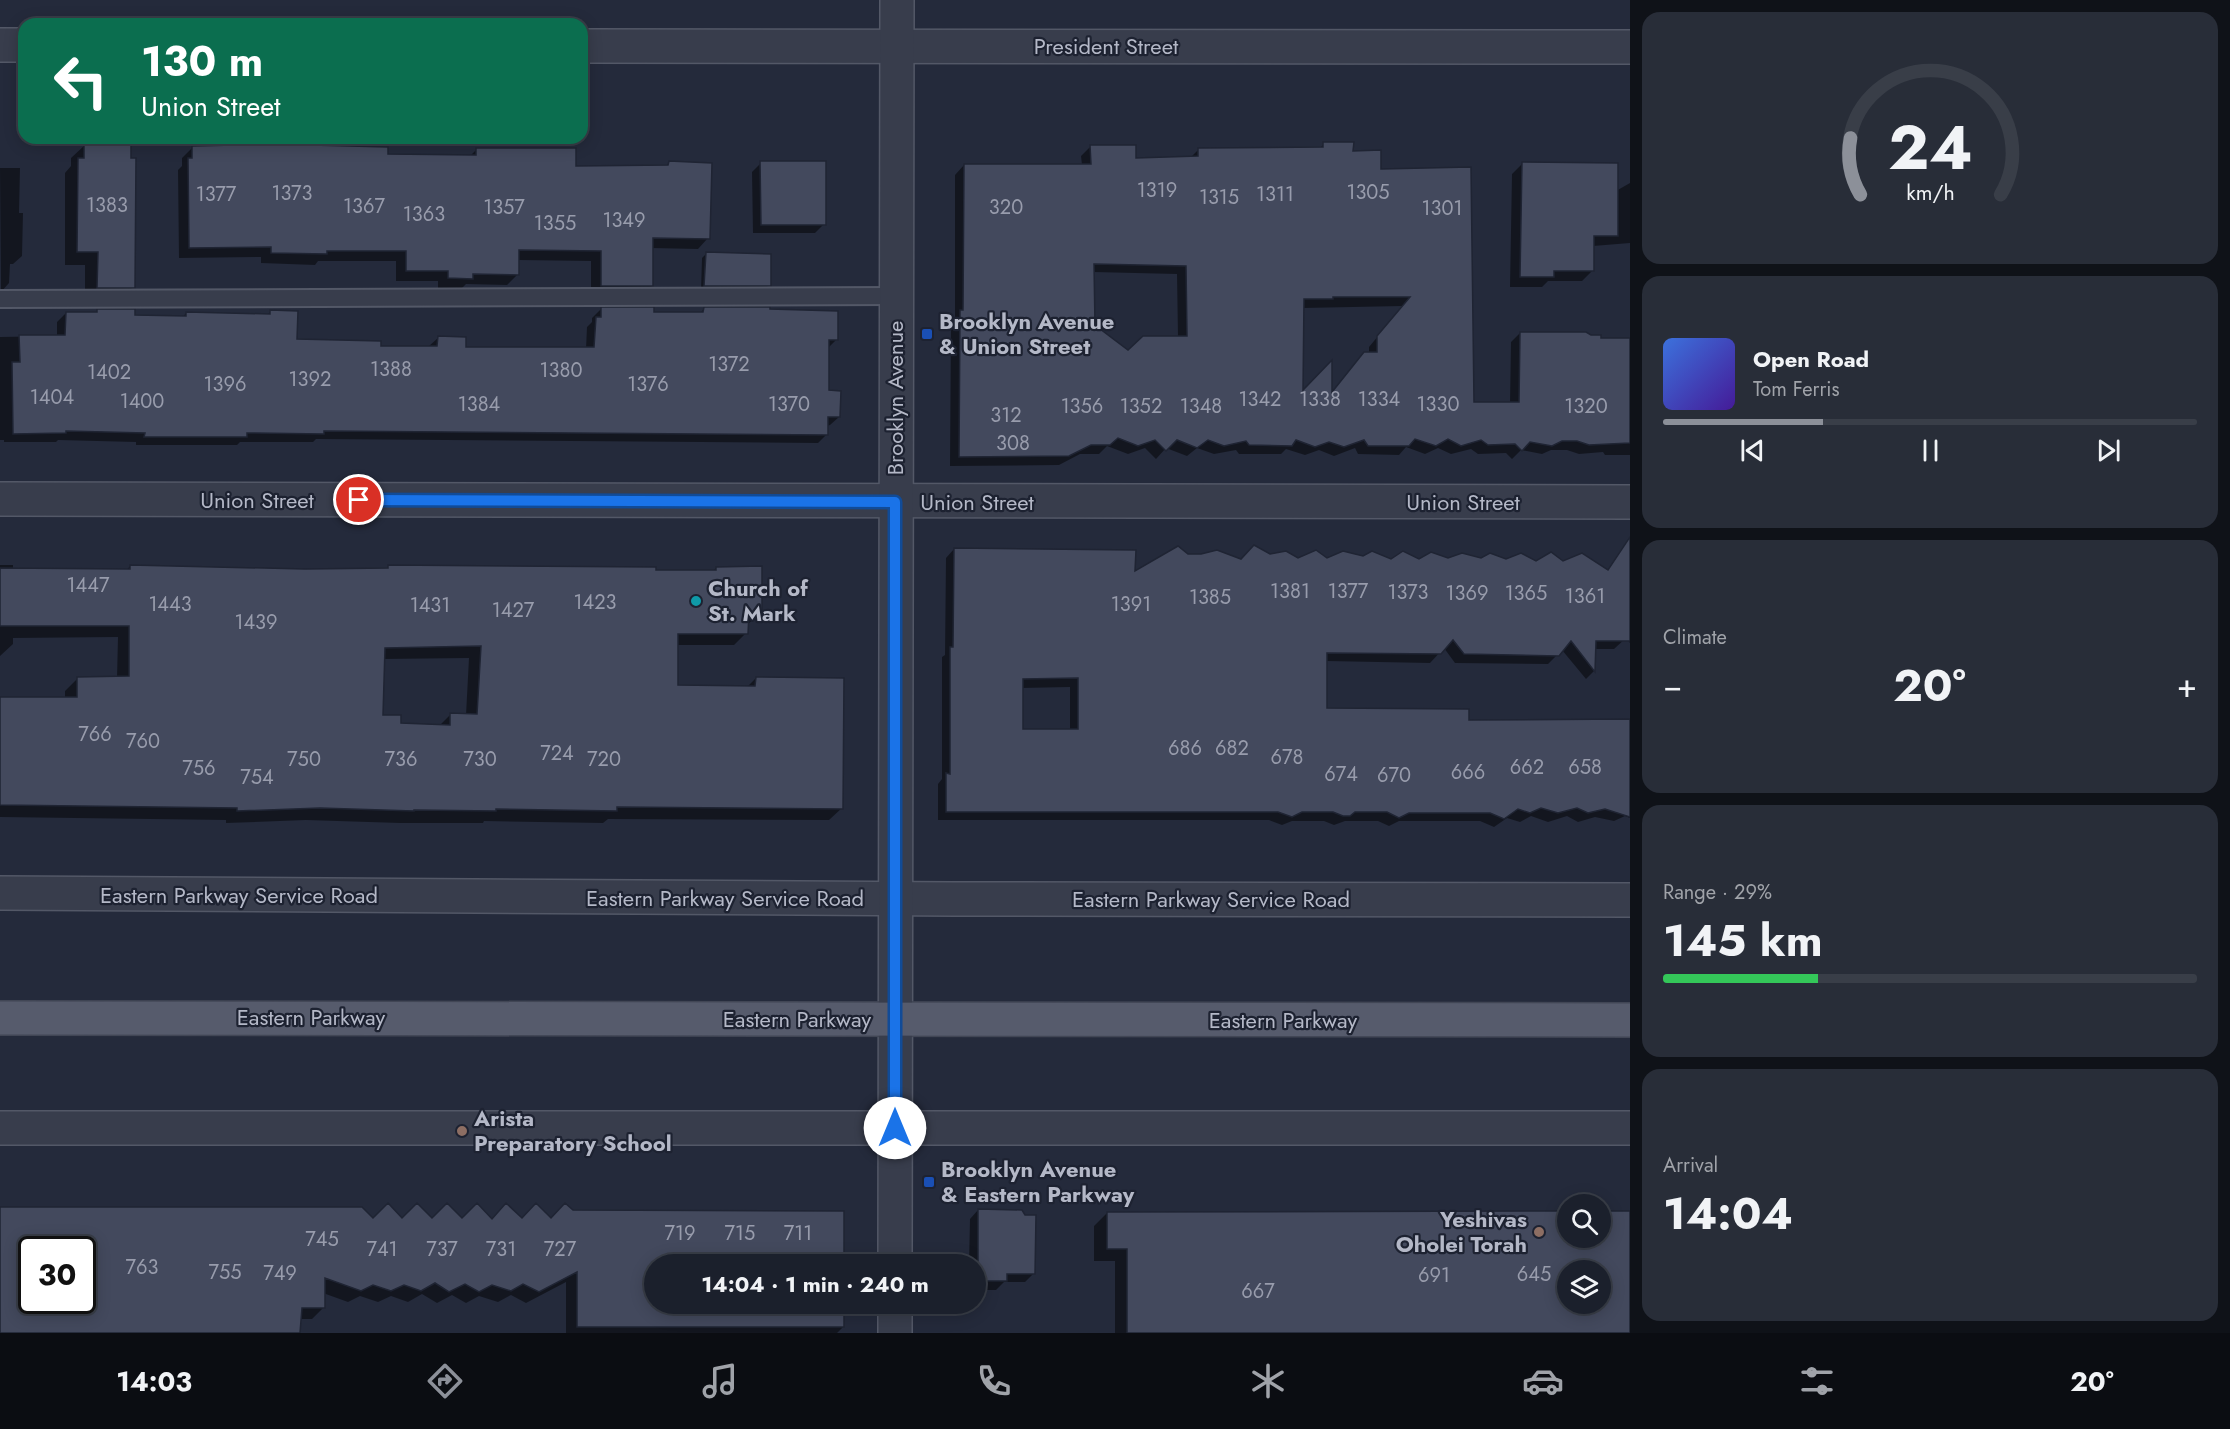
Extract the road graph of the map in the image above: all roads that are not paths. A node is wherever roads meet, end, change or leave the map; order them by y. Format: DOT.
graph roads {
  1 [pos="897,0"];
  2 [pos="0,45"];
  3 [pos="18,45"];
  4 [pos="588,46"];
  5 [pos="897,46"];
  6 [pos="1630,46"];
  7 [pos="896,296"];
  8 [pos="0,299"];
  9 [pos="0,499"];
  10 [pos="895,502"];
  11 [pos="1630,502"];
  12 [pos="0,893"];
  13 [pos="896,899"];
  14 [pos="1630,900"];
  15 [pos="0,1018"];
  16 [pos="895,1020"];
  17 [pos="1630,1020"];
  18 [pos="0,1128"];
  19 [pos="895,1128"];
  20 [pos="1630,1128"];
  21 [pos="895,1254"];
  22 [pos="895,1314"];
  23 [pos="895,1333"];
  1 -- 5 [label="street, Brooklyn Avenue"];
  2 -- 3 [label="street"];
  4 -- 5 [label="street, President Street"];
  5 -- 6 [label="street, President Street"];
  5 -- 7 [label="street, Brooklyn Avenue"];
  7 -- 8 [label="lane"];
  7 -- 10 [label="street, Brooklyn Avenue"];
  9 -- 10 [label="street, Union Street"];
  10 -- 11 [label="street, Union Street"];
  10 -- 13 [label="street, Brooklyn Avenue"];
  12 -- 13 [label="street, Eastern Parkway Service Road"];
  13 -- 14 [label="street, Eastern Parkway Service Road"];
  13 -- 16 [label="street, Brooklyn Avenue"];
  15 -- 16 [label="main road, Eastern Parkway"];
  16 -- 17 [label="main road, Eastern Parkway"];
  16 -- 19 [label="street, Brooklyn Avenue"];
  18 -- 19 [label="street"];
  19 -- 20 [label="street"];
  19 -- 21 [label="street, Brooklyn Avenue"];
  22 -- 23 [label="street"];
}
